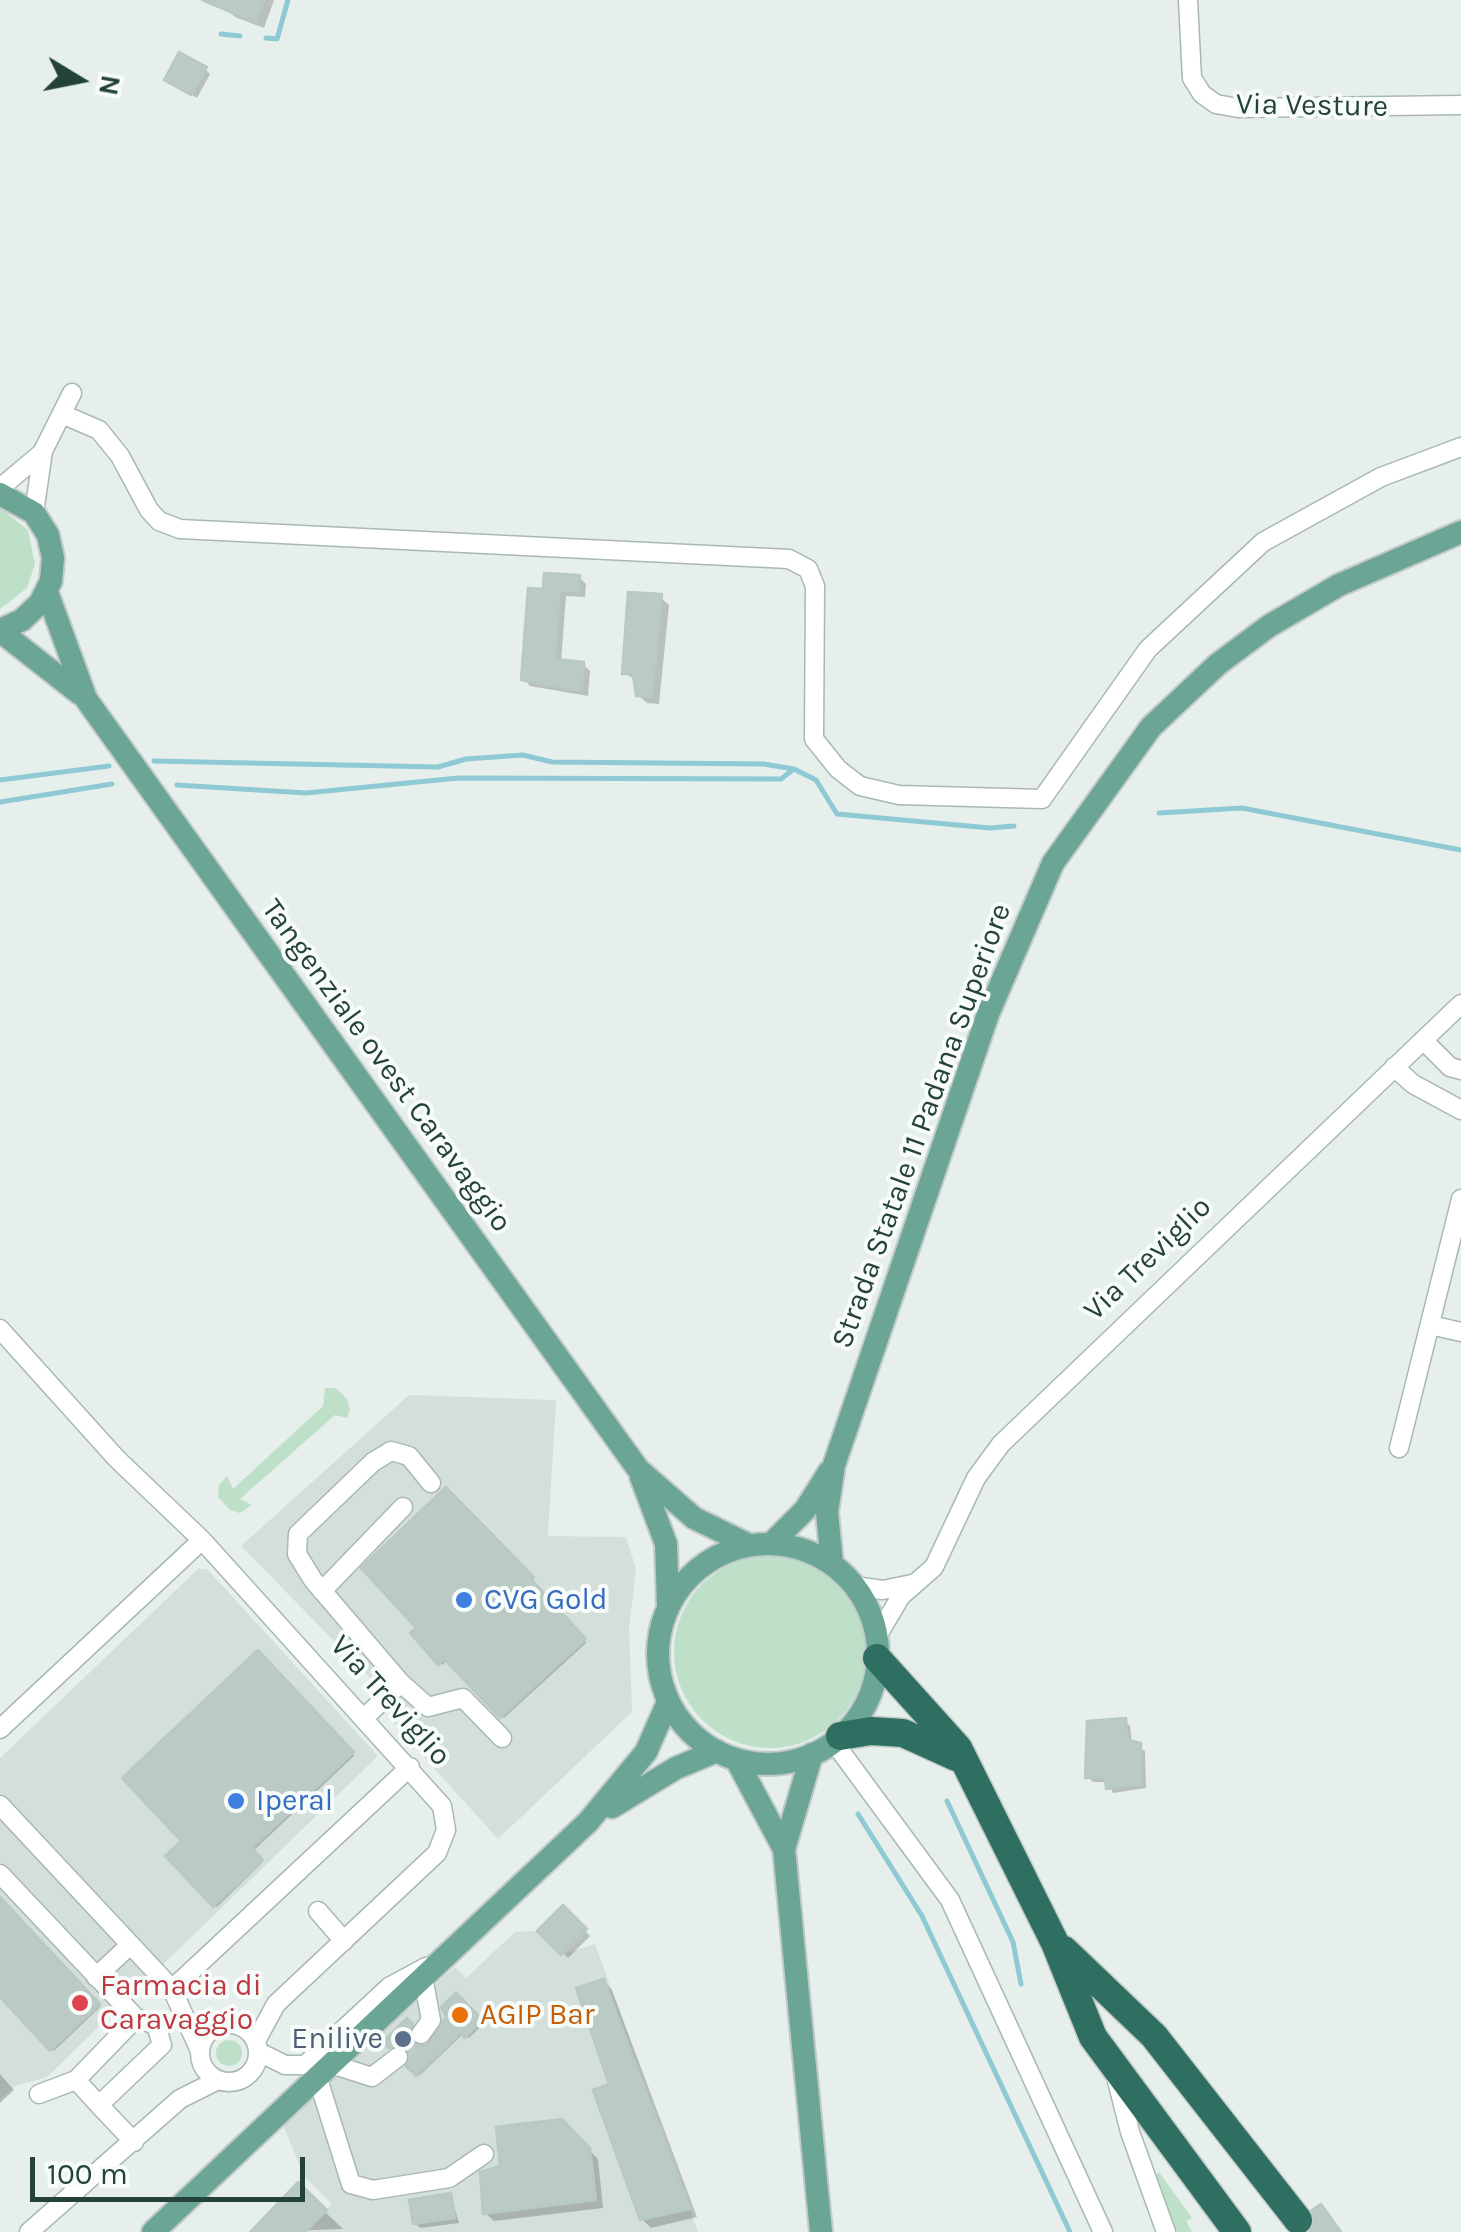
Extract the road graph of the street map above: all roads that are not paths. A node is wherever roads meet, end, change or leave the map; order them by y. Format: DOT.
graph roads {
  1 [pos="1188,0"];
  2 [pos="1461,105"];
  3 [pos="72,393"];
  4 [pos="62,414"];
  5 [pos="1461,446"];
  6 [pos="43,451"];
  7 [pos="0,491"];
  8 [pos="34,514"];
  9 [pos="1461,532"];
  10 [pos="46,592"];
  11 [pos="0,630"];
  12 [pos="86,699"];
  13 [pos="1461,1004"];
  14 [pos="1423,1040"];
  15 [pos="1394,1067"];
  16 [pos="1461,1070"];
  17 [pos="1461,1110"];
  18 [pos="1461,1199"];
  19 [pos="1430,1325"];
  20 [pos="0,1329"];
  21 [pos="1461,1332"];
  22 [pos="1399,1448"];
  23 [pos="834,1465"];
  24 [pos="638,1469"];
  25 [pos="432,1483"];
  26 [pos="403,1507"];
  27 [pos="202,1540"];
  28 [pos="760,1545"];
  29 [pos="832,1564"];
  30 [pos="913,1584"];
  31 [pos="854,1586"];
  32 [pos="322,1591"];
  33 [pos="668,1609"];
  34 [pos="876,1648"];
  35 [pos="401,1683"];
  36 [pos="668,1702"];
  37 [pos="364,1717"];
  38 [pos="0,1729"];
  39 [pos="502,1738"];
  40 [pos="836,1739"];
  41 [pos="812,1754"];
  42 [pos="726,1755"];
  43 [pos="410,1767"];
  44 [pos="968,1768"];
  45 [pos="0,1805"];
  46 [pos="588,1822"];
  47 [pos="784,1849"];
  48 [pos="0,1874"];
  49 [pos="318,1911"];
  50 [pos="344,1940"];
  51 [pos="1055,1942"];
  52 [pos="130,1945"];
  53 [pos="444,1957"];
  54 [pos="423,1976"];
  55 [pos="96,1977"];
  56 [pos="172,1989"];
  57 [pos="276,2004"];
  58 [pos="180,2010"];
  59 [pos="136,2018"];
  60 [pos="228,2023"];
  61 [pos="422,2034"];
  62 [pos="257,2046"];
  63 [pos="200,2056"];
  64 [pos="398,2057"];
  65 [pos="1114,2067"];
  66 [pos="324,2070"];
  67 [pos="76,2080"];
  68 [pos="218,2080"];
  69 [pos="39,2094"];
  70 [pos="180,2099"];
  71 [pos="100,2105"];
  72 [pos="134,2142"];
  73 [pos="484,2154"];
  74 [pos="1298,2220"];
  75 [pos="29,2232"];
  76 [pos="153,2232"];
  77 [pos="821,2232"];
  78 [pos="1102,2232"];
  79 [pos="1166,2232"];
  80 [pos="1237,2232"];
  1 -- 2 [label="street, Via Vesture"];
  3 -- 4 [label="street"];
  4 -- 5 [label="street"];
  4 -- 6 [label="street"];
  6 -- 7 [label="street"];
  6 -- 8 [label="street"];
  7 -- 8 [label="main road"];
  8 -- 10 [label="main road, Tangenziale ovest Caravaggio"];
  9 -- 23 [label="main road, Strada Statale 11 Padana Superiore"];
  10 -- 11 [label="main road, Tangenziale ovest Caravaggio"];
  10 -- 12 [label="main road, Tangenziale ovest Caravaggio"];
  11 -- 12 [label="main road, Tangenziale ovest Caravaggio"];
  12 -- 24 [label="main road, Tangenziale ovest Caravaggio"];
  13 -- 14 [label="street, Via Treviglio"];
  14 -- 15 [label="street, Via Treviglio"];
  14 -- 16 [label="street"];
  15 -- 17 [label="street"];
  15 -- 30 [label="street, Via Treviglio"];
  18 -- 19 [label="street"];
  19 -- 21 [label="street"];
  19 -- 22 [label="street"];
  20 -- 27 [label="street, Via Treviglio"];
  23 -- 28 [label="main road, Strada Statale 11 Padana Superiore"];
  23 -- 29 [label="main road, Strada Statale 11 Padana Superiore"];
  24 -- 28 [label="main road, Tangenziale ovest Caravaggio"];
  24 -- 33 [label="main road, Tangenziale ovest Caravaggio"];
  25 -- 32 [label="street"];
  26 -- 32 [label="street"];
  27 -- 37 [label="street, Via Treviglio"];
  27 -- 38 [label="street"];
  28 -- 29 [label="main road"];
  28 -- 33 [label="main road"];
  29 -- 31 [label="main road"];
  30 -- 31 [label="street"];
  30 -- 34 [label="street, Via Treviglio"];
  31 -- 34 [label="main road"];
  32 -- 35 [label="street"];
  33 -- 36 [label="main road"];
  34 -- 40 [label="main road"];
  34 -- 44 [label="highway"];
  35 -- 37 [label="street"];
  35 -- 39 [label="street"];
  36 -- 42 [label="main road"];
  36 -- 46 [label="main road"];
  37 -- 43 [label="street, Via Treviglio"];
  40 -- 41 [label="main road"];
  40 -- 44 [label="highway"];
  40 -- 78 [label="street"];
  41 -- 42 [label="main road"];
  41 -- 47 [label="main road"];
  42 -- 46 [label="main road"];
  42 -- 47 [label="main road"];
  43 -- 50 [label="street, Via Treviglio"];
  43 -- 56 [label="street"];
  44 -- 51 [label="highway"];
  45 -- 52 [label="street"];
  46 -- 53 [label="main road"];
  47 -- 77 [label="main road"];
  48 -- 55 [label="street"];
  49 -- 50 [label="street"];
  50 -- 57 [label="street, Via Treviglio"];
  51 -- 65 [label="highway"];
  51 -- 74 [label="highway"];
  52 -- 55 [label="street"];
  52 -- 56 [label="street"];
  53 -- 54 [label="main road"];
  53 -- 62 [label="street"];
  54 -- 61 [label="street"];
  54 -- 66 [label="main road"];
  55 -- 59 [label="street"];
  56 -- 58 [label="street"];
  57 -- 60 [label="street"];
  57 -- 62 [label="street"];
  58 -- 60 [label="street"];
  58 -- 63 [label="street"];
  59 -- 67 [label="street"];
  59 -- 71 [label="street"];
  60 -- 62 [label="street"];
  60 -- 63 [label="street"];
  62 -- 68 [label="street"];
  63 -- 68 [label="street"];
  63 -- 70 [label="street"];
  64 -- 66 [label="street"];
  65 -- 79 [label="street"];
  65 -- 80 [label="highway"];
  66 -- 73 [label="street"];
  66 -- 76 [label="main road"];
  67 -- 69 [label="street"];
  67 -- 71 [label="street"];
  68 -- 70 [label="street"];
  70 -- 72 [label="street"];
  71 -- 72 [label="street"];
  72 -- 75 [label="street"];
}
